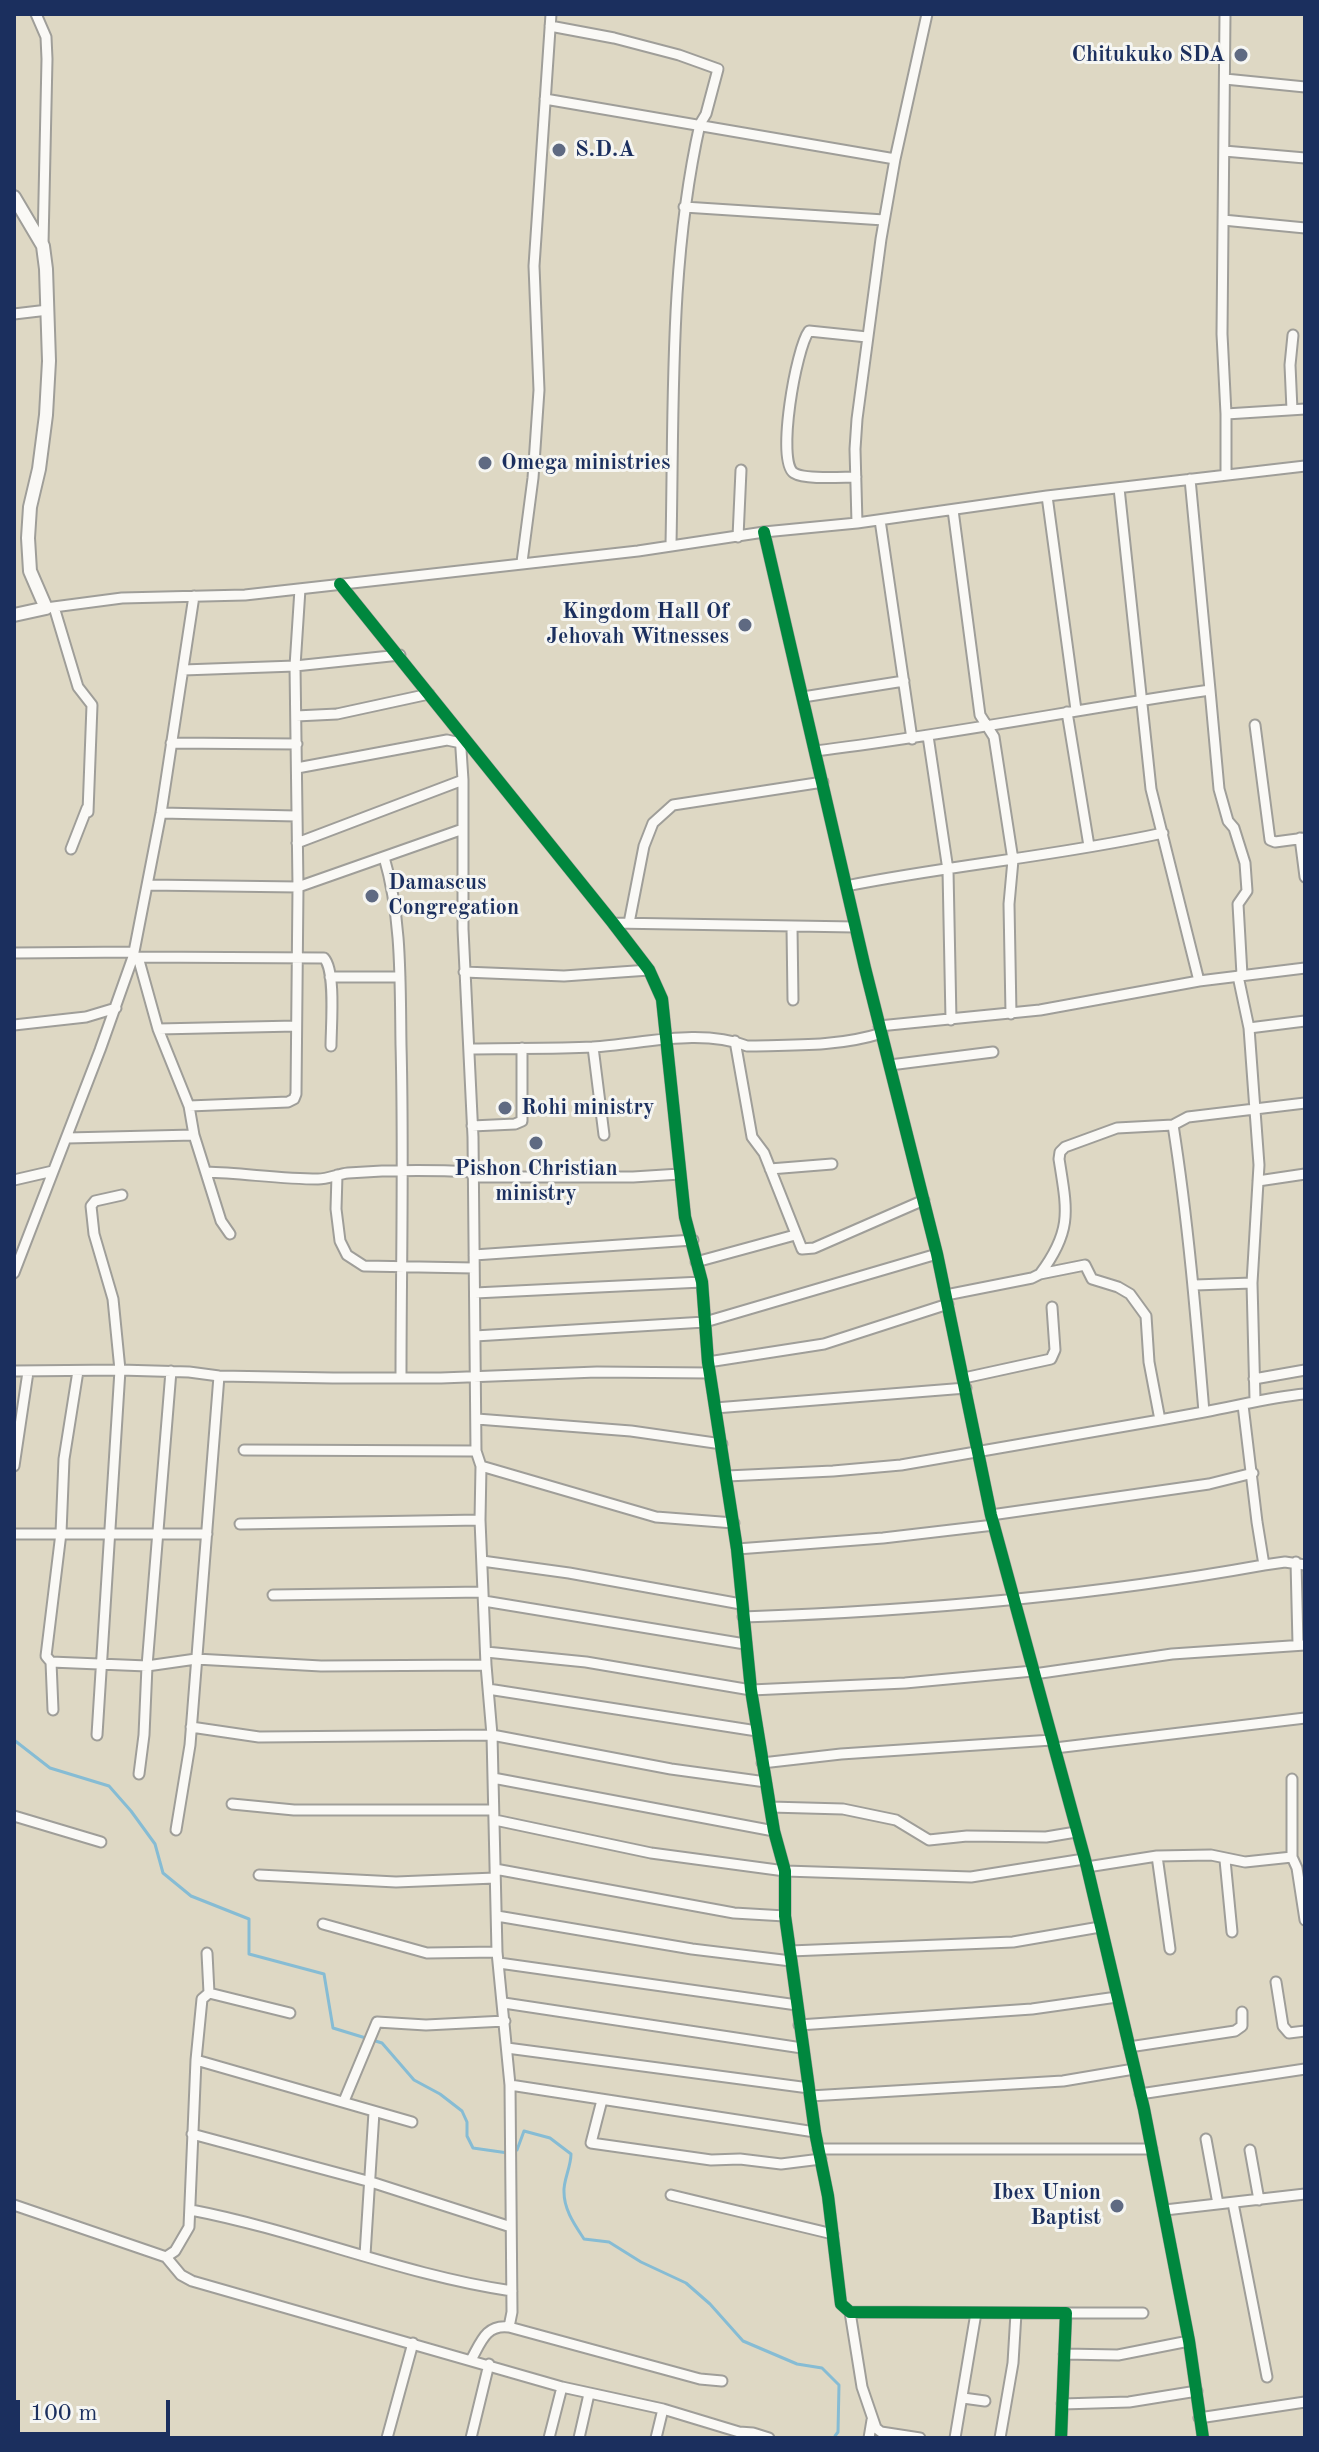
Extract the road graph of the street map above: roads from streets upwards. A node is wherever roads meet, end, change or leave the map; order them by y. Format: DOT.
graph roads {
  1 [pos="36,14"];
  2 [pos="551,14"];
  3 [pos="927,14"];
  4 [pos="1225,14"];
  5 [pos="550,26"];
  6 [pos="1225,79"];
  7 [pos="1305,87"];
  8 [pos="545,99"];
  9 [pos="700,124"];
  10 [pos="1224,151"];
  11 [pos="1305,158"];
  12 [pos="895,159"];
  13 [pos="14,197"];
  14 [pos="684,207"];
  15 [pos="884,220"];
  16 [pos="1223,220"];
  17 [pos="1305,228"];
  18 [pos="43,246"];
  19 [pos="48,310"];
  20 [pos="14,314"];
  21 [pos="1293,335"];
  22 [pos="867,337"];
  23 [pos="1305,409"];
  24 [pos="1292,410"];
  25 [pos="1226,414"];
  26 [pos="1305,466"];
  27 [pos="741,470"];
  28 [pos="1226,473"];
  29 [pos="856,477"];
  30 [pos="1190,479"];
  31 [pos="1119,488"];
  32 [pos="1047,496"];
  33 [pos="953,510"];
  34 [pos="880,520"];
  35 [pos="857,523"];
  36 [pos="764,532"];
  37 [pos="738,537"];
  38 [pos="671,544"];
  39 [pos="522,562"];
  40 [pos="340,584"];
  41 [pos="300,589"];
  42 [pos="194,596"];
  43 [pos="50,608"];
  44 [pos="14,615"];
  45 [pos="400,655"];
  46 [pos="295,666"];
  47 [pos="183,670"];
  48 [pos="904,681"];
  49 [pos="1210,690"];
  50 [pos="429,694"];
  51 [pos="803,697"];
  52 [pos="1141,700"];
  53 [pos="1071,711"];
  54 [pos="296,716"];
  55 [pos="1255,725"];
  56 [pos="987,727"];
  57 [pos="928,736"];
  58 [pos="460,738"];
  59 [pos="912,739"];
  60 [pos="171,743"];
  61 [pos="297,744"];
  62 [pos="815,751"];
  63 [pos="297,768"];
  64 [pos="463,780"];
  65 [pos="823,782"];
  66 [pos="161,813"];
  67 [pos="296,816"];
  68 [pos="463,829"];
  69 [pos="1163,833"];
  70 [pos="1302,838"];
  71 [pos="297,843"];
  72 [pos="1089,846"];
  73 [pos="71,849"];
  74 [pos="384,857"];
  75 [pos="1013,860"];
  76 [pos="948,870"];
  77 [pos="1305,877"];
  78 [pos="148,885"];
  79 [pos="846,886"];
  80 [pos="298,887"];
  81 [pos="613,923"];
  82 [pos="629,923"];
  83 [pos="792,927"];
  84 [pos="855,927"];
  85 [pos="14,953"];
  86 [pos="135,956"];
  87 [pos="296,956"];
  88 [pos="1305,968"];
  89 [pos="649,970"];
  90 [pos="464,972"];
  91 [pos="1240,975"];
  92 [pos="330,977"];
  93 [pos="400,977"];
  94 [pos="1199,981"];
  95 [pos="793,1000"];
  96 [pos="116,1008"];
  97 [pos="100,1014"];
  98 [pos="1011,1014"];
  99 [pos="951,1020"];
  100 [pos="111,1021"];
  101 [pos="1305,1021"];
  102 [pos="14,1025"];
  103 [pos="296,1026"];
  104 [pos="1249,1028"];
  105 [pos="158,1029"];
  106 [pos="880,1030"];
  107 [pos="667,1041"];
  108 [pos="735,1041"];
  109 [pos="331,1046"];
  110 [pos="593,1047"];
  111 [pos="522,1048"];
  112 [pos="469,1049"];
  113 [pos="993,1052"];
  114 [pos="890,1065"];
  115 [pos="1305,1103"];
  116 [pos="189,1106"];
  117 [pos="1254,1110"];
  118 [pos="1173,1125"];
  119 [pos="472,1126"];
  120 [pos="194,1135"];
  121 [pos="604,1135"];
  122 [pos="67,1138"];
  123 [pos="832,1164"];
  124 [pos="770,1169"];
  125 [pos="53,1171"];
  126 [pos="402,1171"];
  127 [pos="206,1172"];
  128 [pos="473,1174"];
  129 [pos="680,1174"];
  130 [pos="1305,1174"];
  131 [pos="337,1175"];
  132 [pos="14,1180"];
  133 [pos="1258,1181"];
  134 [pos="122,1195"];
  135 [pos="924,1200"];
  136 [pos="230,1234"];
  137 [pos="795,1235"];
  138 [pos="693,1240"];
  139 [pos="937,1254"];
  140 [pos="474,1255"];
  141 [pos="696,1262"];
  142 [pos="401,1266"];
  143 [pos="474,1268"];
  144 [pos="14,1273"];
  145 [pos="1040,1274"];
  146 [pos="702,1282"];
  147 [pos="1252,1283"];
  148 [pos="1195,1285"];
  149 [pos="475,1293"];
  150 [pos="947,1300"];
  151 [pos="1052,1307"];
  152 [pos="705,1322"];
  153 [pos="475,1336"];
  154 [pos="708,1362"];
  155 [pos="120,1370"];
  156 [pos="1305,1370"];
  157 [pos="14,1371"];
  158 [pos="78,1371"];
  159 [pos="171,1371"];
  160 [pos="28,1372"];
  161 [pos="709,1373"];
  162 [pos="219,1376"];
  163 [pos="474,1376"];
  164 [pos="401,1377"];
  165 [pos="1254,1379"];
  166 [pos="965,1383"];
  167 [pos="1305,1394"];
  168 [pos="1255,1400"];
  169 [pos="1243,1405"];
  170 [pos="715,1408"];
  171 [pos="1204,1412"];
  172 [pos="477,1419"];
  173 [pos="1160,1420"];
  174 [pos="722,1444"];
  175 [pos="244,1450"];
  176 [pos="979,1450"];
  177 [pos="476,1451"];
  178 [pos="14,1466"];
  179 [pos="481,1466"];
  180 [pos="1253,1473"];
  181 [pos="727,1476"];
  182 [pos="480,1520"];
  183 [pos="992,1520"];
  184 [pos="734,1523"];
  185 [pos="240,1524"];
  186 [pos="61,1533"];
  187 [pos="108,1533"];
  188 [pos="14,1534"];
  189 [pos="207,1534"];
  190 [pos="159,1535"];
  191 [pos="737,1549"];
  192 [pos="482,1561"];
  193 [pos="1301,1564"];
  194 [pos="1264,1565"];
  195 [pos="273,1595"];
  196 [pos="483,1597"];
  197 [pos="1012,1597"];
  198 [pos="741,1604"];
  199 [pos="743,1617"];
  200 [pos="745,1644"];
  201 [pos="1302,1645"];
  202 [pos="486,1652"];
  203 [pos="196,1659"];
  204 [pos="51,1662"];
  205 [pos="100,1665"];
  206 [pos="486,1665"];
  207 [pos="147,1666"];
  208 [pos="1033,1673"];
  209 [pos="488,1689"];
  210 [pos="751,1690"];
  211 [pos="53,1710"];
  212 [pos="1305,1718"];
  213 [pos="191,1727"];
  214 [pos="757,1731"];
  215 [pos="97,1735"];
  216 [pos="492,1735"];
  217 [pos="1053,1744"];
  218 [pos="762,1763"];
  219 [pos="139,1774"];
  220 [pos="493,1778"];
  221 [pos="1292,1779"];
  222 [pos="766,1782"];
  223 [pos="232,1804"];
  224 [pos="770,1807"];
  225 [pos="494,1815"];
  226 [pos="14,1816"];
  227 [pos="176,1830"];
  228 [pos="774,1831"];
  229 [pos="1076,1832"];
  230 [pos="101,1842"];
  231 [pos="1157,1856"];
  232 [pos="1292,1857"];
  233 [pos="1225,1860"];
  234 [pos="1086,1863"];
  235 [pos="785,1871"];
  236 [pos="495,1873"];
  237 [pos="259,1875"];
  238 [pos="497,1916"];
  239 [pos="785,1916"];
  240 [pos="1305,1920"];
  241 [pos="323,1924"];
  242 [pos="1100,1927"];
  243 [pos="1232,1932"];
  244 [pos="1170,1949"];
  245 [pos="497,1952"];
  246 [pos="207,1953"];
  247 [pos="790,1956"];
  248 [pos="499,1963"];
  249 [pos="1276,1982"];
  250 [pos="209,1993"];
  251 [pos="1117,1997"];
  252 [pos="504,2003"];
  253 [pos="797,2005"];
  254 [pos="1242,2012"];
  255 [pos="290,2013"];
  256 [pos="505,2021"];
  257 [pos="799,2025"];
  258 [pos="1305,2031"];
  259 [pos="1129,2047"];
  260 [pos="507,2048"];
  261 [pos="802,2048"];
  262 [pos="196,2060"];
  263 [pos="1134,2069"];
  264 [pos="1305,2069"];
  265 [pos="510,2085"];
  266 [pos="809,2092"];
  267 [pos="1140,2094"];
  268 [pos="602,2100"];
  269 [pos="344,2101"];
  270 [pos="374,2112"];
  271 [pos="412,2122"];
  272 [pos="815,2132"];
  273 [pos="192,2134"];
  274 [pos="1206,2139"];
  275 [pos="1152,2149"];
  276 [pos="1250,2150"];
  277 [pos="820,2154"];
  278 [pos="371,2182"];
  279 [pos="1305,2194"];
  280 [pos="671,2195"];
  281 [pos="1259,2200"];
  282 [pos="1233,2203"];
  283 [pos="1218,2204"];
  284 [pos="14,2205"];
  285 [pos="191,2210"];
  286 [pos="1165,2210"];
  287 [pos="511,2227"];
  288 [pos="833,2234"];
  289 [pos="365,2255"];
  290 [pos="166,2257"];
  291 [pos="512,2291"];
  292 [pos="850,2312"];
  293 [pos="976,2313"];
  294 [pos="1016,2313"];
  295 [pos="1066,2313"];
  296 [pos="1143,2313"];
  297 [pos="509,2327"];
  298 [pos="1189,2341"];
  299 [pos="413,2343"];
  300 [pos="1064,2354"];
  301 [pos="471,2360"];
  302 [pos="489,2364"];
  303 [pos="1267,2377"];
  304 [pos="722,2381"];
  305 [pos="562,2387"];
  306 [pos="1197,2391"];
  307 [pos="589,2394"];
  308 [pos="963,2398"];
  309 [pos="985,2401"];
  310 [pos="1305,2402"];
  311 [pos="1062,2404"];
  312 [pos="663,2409"];
  313 [pos="1199,2418"];
  314 [pos="872,2420"];
  315 [pos="738,2435"];
  316 [pos="387,2438"];
  317 [pos="471,2438"];
  318 [pos="549,2438"];
  319 [pos="579,2438"];
  320 [pos="656,2438"];
  321 [pos="769,2438"];
  322 [pos="869,2438"];
  323 [pos="920,2438"];
  324 [pos="955,2438"];
  325 [pos="1000,2438"];
  326 [pos="1061,2438"];
  327 [pos="1203,2438"];
  1 -- 18 [label="street"];
  2 -- 5 [label="street"];
  3 -- 12 [label="street"];
  4 -- 6 [label="street"];
  5 -- 8 [label="street"];
  5 -- 9 [label="street"];
  6 -- 7 [label="street"];
  6 -- 10 [label="street"];
  8 -- 9 [label="street"];
  8 -- 39 [label="street"];
  9 -- 12 [label="street"];
  9 -- 14 [label="street"];
  10 -- 11 [label="street"];
  10 -- 16 [label="street"];
  12 -- 15 [label="street"];
  13 -- 18 [label="street"];
  14 -- 15 [label="street"];
  14 -- 38 [label="street"];
  15 -- 22 [label="street"];
  16 -- 17 [label="street"];
  16 -- 25 [label="street"];
  18 -- 19 [label="street"];
  19 -- 20 [label="street"];
  19 -- 43 [label="street"];
  21 -- 24 [label="street"];
  22 -- 29 [label="street"];
  22 -- 29 [label="street"];
  23 -- 24 [label="street"];
  24 -- 25 [label="street"];
  25 -- 28 [label="street"];
  26 -- 28 [label="street"];
  27 -- 37 [label="street"];
  28 -- 30 [label="street"];
  29 -- 35 [label="street"];
  30 -- 31 [label="street"];
  30 -- 49 [label="street"];
  31 -- 32 [label="street"];
  31 -- 52 [label="street"];
  32 -- 33 [label="street"];
  32 -- 53 [label="street"];
  33 -- 34 [label="street"];
  33 -- 56 [label="street"];
  34 -- 35 [label="street"];
  34 -- 48 [label="street"];
  35 -- 36 [label="street"];
  36 -- 37 [label="street"];
  36 -- 51 [label="street"];
  37 -- 38 [label="street"];
  38 -- 39 [label="street"];
  39 -- 40 [label="street"];
  40 -- 41 [label="street"];
  40 -- 45 [label="street"];
  41 -- 42 [label="street"];
  41 -- 46 [label="street"];
  42 -- 43 [label="street"];
  42 -- 47 [label="street"];
  43 -- 44 [label="street"];
  43 -- 73 [label="street"];
  45 -- 46 [label="street"];
  45 -- 50 [label="street"];
  46 -- 47 [label="street"];
  46 -- 54 [label="street"];
  47 -- 60 [label="street"];
  48 -- 51 [label="street"];
  48 -- 59 [label="street"];
  49 -- 52 [label="street"];
  49 -- 91 [label="street"];
  50 -- 54 [label="street"];
  50 -- 58 [label="street"];
  51 -- 62 [label="street"];
  52 -- 53 [label="street"];
  52 -- 69 [label="street"];
  53 -- 56 [label="street"];
  53 -- 72 [label="street"];
  54 -- 61 [label="street"];
  55 -- 70 [label="street"];
  56 -- 57 [label="street"];
  56 -- 75 [label="street"];
  57 -- 59 [label="street"];
  57 -- 76 [label="street"];
  58 -- 63 [label="street"];
  58 -- 64 [label="street"];
  58 -- 81 [label="street"];
  59 -- 62 [label="street"];
  60 -- 61 [label="street"];
  60 -- 66 [label="street"];
  61 -- 63 [label="street"];
  62 -- 65 [label="street"];
  63 -- 67 [label="street"];
  64 -- 68 [label="street"];
  64 -- 71 [label="street"];
  65 -- 79 [label="street"];
  65 -- 82 [label="street"];
  66 -- 67 [label="street"];
  66 -- 78 [label="street"];
  67 -- 71 [label="street"];
  68 -- 74 [label="street"];
  68 -- 90 [label="street"];
  69 -- 72 [label="street"];
  69 -- 94 [label="street"];
  70 -- 77 [label="street"];
  71 -- 80 [label="street"];
  72 -- 75 [label="street"];
  74 -- 80 [label="street"];
  74 -- 93 [label="street"];
  75 -- 76 [label="street"];
  75 -- 98 [label="street"];
  76 -- 79 [label="street"];
  76 -- 99 [label="street"];
  78 -- 80 [label="street"];
  78 -- 86 [label="street"];
  79 -- 84 [label="street"];
  80 -- 87 [label="street"];
  81 -- 82 [label="street"];
  81 -- 89 [label="street"];
  82 -- 83 [label="street"];
  83 -- 84 [label="street"];
  83 -- 95 [label="street"];
  84 -- 106 [label="street"];
  85 -- 86 [label="street"];
  86 -- 87 [label="street"];
  86 -- 96 [label="street"];
  86 -- 105 [label="street"];
  87 -- 92 [label="street"];
  87 -- 103 [label="street"];
  88 -- 91 [label="street"];
  89 -- 90 [label="street"];
  89 -- 107 [label="street"];
  90 -- 112 [label="street"];
  91 -- 94 [label="street"];
  91 -- 104 [label="street"];
  92 -- 93 [label="street"];
  92 -- 109 [label="street"];
  93 -- 126 [label="street"];
  94 -- 98 [label="street"];
  96 -- 97 [label="street"];
  96 -- 100 [label="street"];
  97 -- 100 [label="street"];
  97 -- 102 [label="street"];
  98 -- 99 [label="street"];
  99 -- 106 [label="street"];
  100 -- 122 [label="street"];
  101 -- 104 [label="street"];
  103 -- 105 [label="street"];
  103 -- 116 [label="street"];
  104 -- 117 [label="street"];
  105 -- 116 [label="street"];
  106 -- 108 [label="street"];
  106 -- 114 [label="street"];
  107 -- 108 [label="street"];
  107 -- 110 [label="street"];
  107 -- 129 [label="street"];
  108 -- 124 [label="street"];
  110 -- 111 [label="street"];
  110 -- 121 [label="street"];
  111 -- 112 [label="street"];
  111 -- 119 [label="street"];
  112 -- 119 [label="street"];
  113 -- 114 [label="street"];
  114 -- 135 [label="street"];
  115 -- 117 [label="street"];
  116 -- 120 [label="street"];
  117 -- 118 [label="street"];
  117 -- 133 [label="street"];
  118 -- 145 [label="street"];
  118 -- 148 [label="street"];
  119 -- 128 [label="street"];
  120 -- 122 [label="street"];
  120 -- 127 [label="street"];
  122 -- 125 [label="street"];
  123 -- 124 [label="street"];
  124 -- 137 [label="street"];
  125 -- 132 [label="street"];
  125 -- 144 [label="street"];
  126 -- 128 [label="street"];
  126 -- 131 [label="street"];
  126 -- 142 [label="street"];
  127 -- 131 [label="street"];
  127 -- 136 [label="street"];
  128 -- 129 [label="street"];
  128 -- 140 [label="street"];
  129 -- 138 [label="street"];
  130 -- 133 [label="street"];
  131 -- 142 [label="street"];
  133 -- 147 [label="street"];
  134 -- 155 [label="street"];
  135 -- 137 [label="street"];
  135 -- 139 [label="street"];
  137 -- 141 [label="street"];
  138 -- 140 [label="street"];
  138 -- 141 [label="street"];
  139 -- 150 [label="street"];
  139 -- 152 [label="street"];
  140 -- 143 [label="street"];
  141 -- 146 [label="street"];
  142 -- 143 [label="street"];
  142 -- 164 [label="street"];
  143 -- 149 [label="street"];
  145 -- 150 [label="street"];
  145 -- 173 [label="street"];
  146 -- 149 [label="street"];
  146 -- 152 [label="street"];
  147 -- 148 [label="street"];
  147 -- 165 [label="street"];
  148 -- 171 [label="street"];
  149 -- 153 [label="street"];
  150 -- 154 [label="street"];
  150 -- 166 [label="street"];
  151 -- 166 [label="street"];
  152 -- 153 [label="street"];
  152 -- 154 [label="street"];
  153 -- 163 [label="street"];
  154 -- 161 [label="street"];
  155 -- 158 [label="street"];
  155 -- 159 [label="street"];
  155 -- 187 [label="street"];
  156 -- 165 [label="street"];
  157 -- 160 [label="street"];
  158 -- 160 [label="street"];
  158 -- 186 [label="street"];
  159 -- 162 [label="street"];
  159 -- 190 [label="street"];
  160 -- 178 [label="street"];
  161 -- 163 [label="street"];
  161 -- 170 [label="street"];
  162 -- 164 [label="street"];
  162 -- 189 [label="street"];
  163 -- 164 [label="street"];
  163 -- 172 [label="street"];
  165 -- 168 [label="street"];
  166 -- 170 [label="street"];
  166 -- 176 [label="street"];
  167 -- 168 [label="street"];
  168 -- 169 [label="street"];
  169 -- 171 [label="street"];
  169 -- 180 [label="street"];
  170 -- 174 [label="street"];
  171 -- 173 [label="street"];
  172 -- 174 [label="street"];
  172 -- 177 [label="street"];
  173 -- 176 [label="street"];
  174 -- 181 [label="street"];
  175 -- 177 [label="street"];
  176 -- 181 [label="street"];
  176 -- 183 [label="street"];
  177 -- 179 [label="street"];
  179 -- 182 [label="street"];
  179 -- 184 [label="street"];
  180 -- 183 [label="street"];
  180 -- 194 [label="street"];
  181 -- 184 [label="street"];
  182 -- 185 [label="street"];
  182 -- 192 [label="street"];
  183 -- 191 [label="street"];
  183 -- 197 [label="street"];
  184 -- 191 [label="street"];
  186 -- 187 [label="street"];
  186 -- 188 [label="street"];
  186 -- 204 [label="street"];
  187 -- 190 [label="street"];
  187 -- 205 [label="street"];
  189 -- 190 [label="street"];
  189 -- 203 [label="street"];
  190 -- 207 [label="street"];
  191 -- 198 [label="street"];
  192 -- 196 [label="street"];
  192 -- 198 [label="street"];
  193 -- 194 [label="street"];
  193 -- 201 [label="street"];
  194 -- 197 [label="street"];
  195 -- 196 [label="street"];
  196 -- 200 [label="street"];
  196 -- 202 [label="street"];
  197 -- 199 [label="street"];
  197 -- 208 [label="street"];
  198 -- 199 [label="street"];
  199 -- 200 [label="street"];
  200 -- 210 [label="street"];
  201 -- 208 [label="street"];
  202 -- 206 [label="street"];
  202 -- 210 [label="street"];
  203 -- 206 [label="street"];
  203 -- 207 [label="street"];
  203 -- 213 [label="street"];
  204 -- 205 [label="street"];
  204 -- 211 [label="street"];
  205 -- 207 [label="street"];
  205 -- 215 [label="street"];
  206 -- 209 [label="street"];
  207 -- 219 [label="street"];
  208 -- 210 [label="street"];
  208 -- 217 [label="street"];
  209 -- 214 [label="street"];
  209 -- 216 [label="street"];
  210 -- 214 [label="street"];
  212 -- 217 [label="street"];
  213 -- 216 [label="street"];
  213 -- 227 [label="street"];
  214 -- 218 [label="street"];
  216 -- 220 [label="street"];
  216 -- 222 [label="street"];
  217 -- 218 [label="street"];
  217 -- 229 [label="street"];
  218 -- 222 [label="street"];
  220 -- 225 [label="street"];
  220 -- 228 [label="street"];
  221 -- 232 [label="street"];
  222 -- 224 [label="street"];
  223 -- 225 [label="street"];
  224 -- 228 [label="street"];
  224 -- 229 [label="street"];
  225 -- 235 [label="street"];
  225 -- 236 [label="street"];
  226 -- 230 [label="street"];
  228 -- 235 [label="street"];
  229 -- 234 [label="street"];
  231 -- 233 [label="street"];
  231 -- 234 [label="street"];
  231 -- 244 [label="street"];
  232 -- 233 [label="street"];
  232 -- 240 [label="street"];
  233 -- 243 [label="street"];
  234 -- 235 [label="street"];
  234 -- 242 [label="street"];
  235 -- 239 [label="street"];
  236 -- 237 [label="street"];
  236 -- 238 [label="street"];
  236 -- 239 [label="street"];
  238 -- 245 [label="street"];
  238 -- 247 [label="street"];
  239 -- 247 [label="street"];
  241 -- 245 [label="street"];
  242 -- 247 [label="street"];
  242 -- 251 [label="street"];
  245 -- 248 [label="street"];
  246 -- 250 [label="street"];
  247 -- 253 [label="street"];
  248 -- 252 [label="street"];
  248 -- 253 [label="street"];
  249 -- 258 [label="street"];
  250 -- 255 [label="street"];
  250 -- 262 [label="street"];
  251 -- 257 [label="street"];
  251 -- 259 [label="street"];
  252 -- 256 [label="street"];
  252 -- 261 [label="street"];
  253 -- 257 [label="street"];
  254 -- 259 [label="street"];
  256 -- 260 [label="street"];
  256 -- 269 [label="street"];
  257 -- 261 [label="street"];
  259 -- 263 [label="street"];
  260 -- 265 [label="street"];
  260 -- 266 [label="street"];
  261 -- 266 [label="street"];
  262 -- 269 [label="street"];
  262 -- 273 [label="street"];
  263 -- 266 [label="street"];
  263 -- 267 [label="street"];
  264 -- 267 [label="street"];
  265 -- 268 [label="street"];
  265 -- 287 [label="street"];
  266 -- 272 [label="street"];
  267 -- 275 [label="street"];
  268 -- 272 [label="street"];
  268 -- 277 [label="street"];
  269 -- 270 [label="street"];
  270 -- 271 [label="street"];
  270 -- 278 [label="street"];
  272 -- 277 [label="street"];
  273 -- 278 [label="street"];
  273 -- 285 [label="street"];
  274 -- 283 [label="street"];
  275 -- 277 [label="street"];
  275 -- 286 [label="street"];
  276 -- 281 [label="street"];
  277 -- 288 [label="street"];
  278 -- 287 [label="street"];
  278 -- 289 [label="street"];
  279 -- 281 [label="street"];
  280 -- 288 [label="street"];
  281 -- 282 [label="street"];
  282 -- 283 [label="street"];
  282 -- 303 [label="street"];
  283 -- 286 [label="street"];
  284 -- 290 [label="street"];
  285 -- 289 [label="street"];
  285 -- 290 [label="street"];
  286 -- 298 [label="street"];
  287 -- 291 [label="street"];
  288 -- 292 [label="street"];
  289 -- 291 [label="street"];
  290 -- 299 [label="street"];
  291 -- 297 [label="street"];
  292 -- 293 [label="street"];
  292 -- 314 [label="street"];
  293 -- 294 [label="street"];
  293 -- 308 [label="street"];
  294 -- 295 [label="street"];
  294 -- 325 [label="street"];
  295 -- 296 [label="street"];
  295 -- 300 [label="street"];
  297 -- 301 [label="street"];
  297 -- 304 [label="street"];
  298 -- 300 [label="street"];
  298 -- 306 [label="street"];
  299 -- 301 [label="street"];
  299 -- 316 [label="street"];
  300 -- 311 [label="street"];
  301 -- 302 [label="street"];
  302 -- 305 [label="street"];
  302 -- 317 [label="street"];
  305 -- 307 [label="street"];
  305 -- 318 [label="street"];
  306 -- 311 [label="street"];
  306 -- 313 [label="street"];
  307 -- 312 [label="street"];
  307 -- 319 [label="street"];
  308 -- 309 [label="street"];
  308 -- 324 [label="street"];
  310 -- 313 [label="street"];
  311 -- 326 [label="street"];
  312 -- 315 [label="street"];
  312 -- 320 [label="street"];
  313 -- 327 [label="street"];
  314 -- 322 [label="street"];
  314 -- 323 [label="street"];
  315 -- 321 [label="street"];
}
